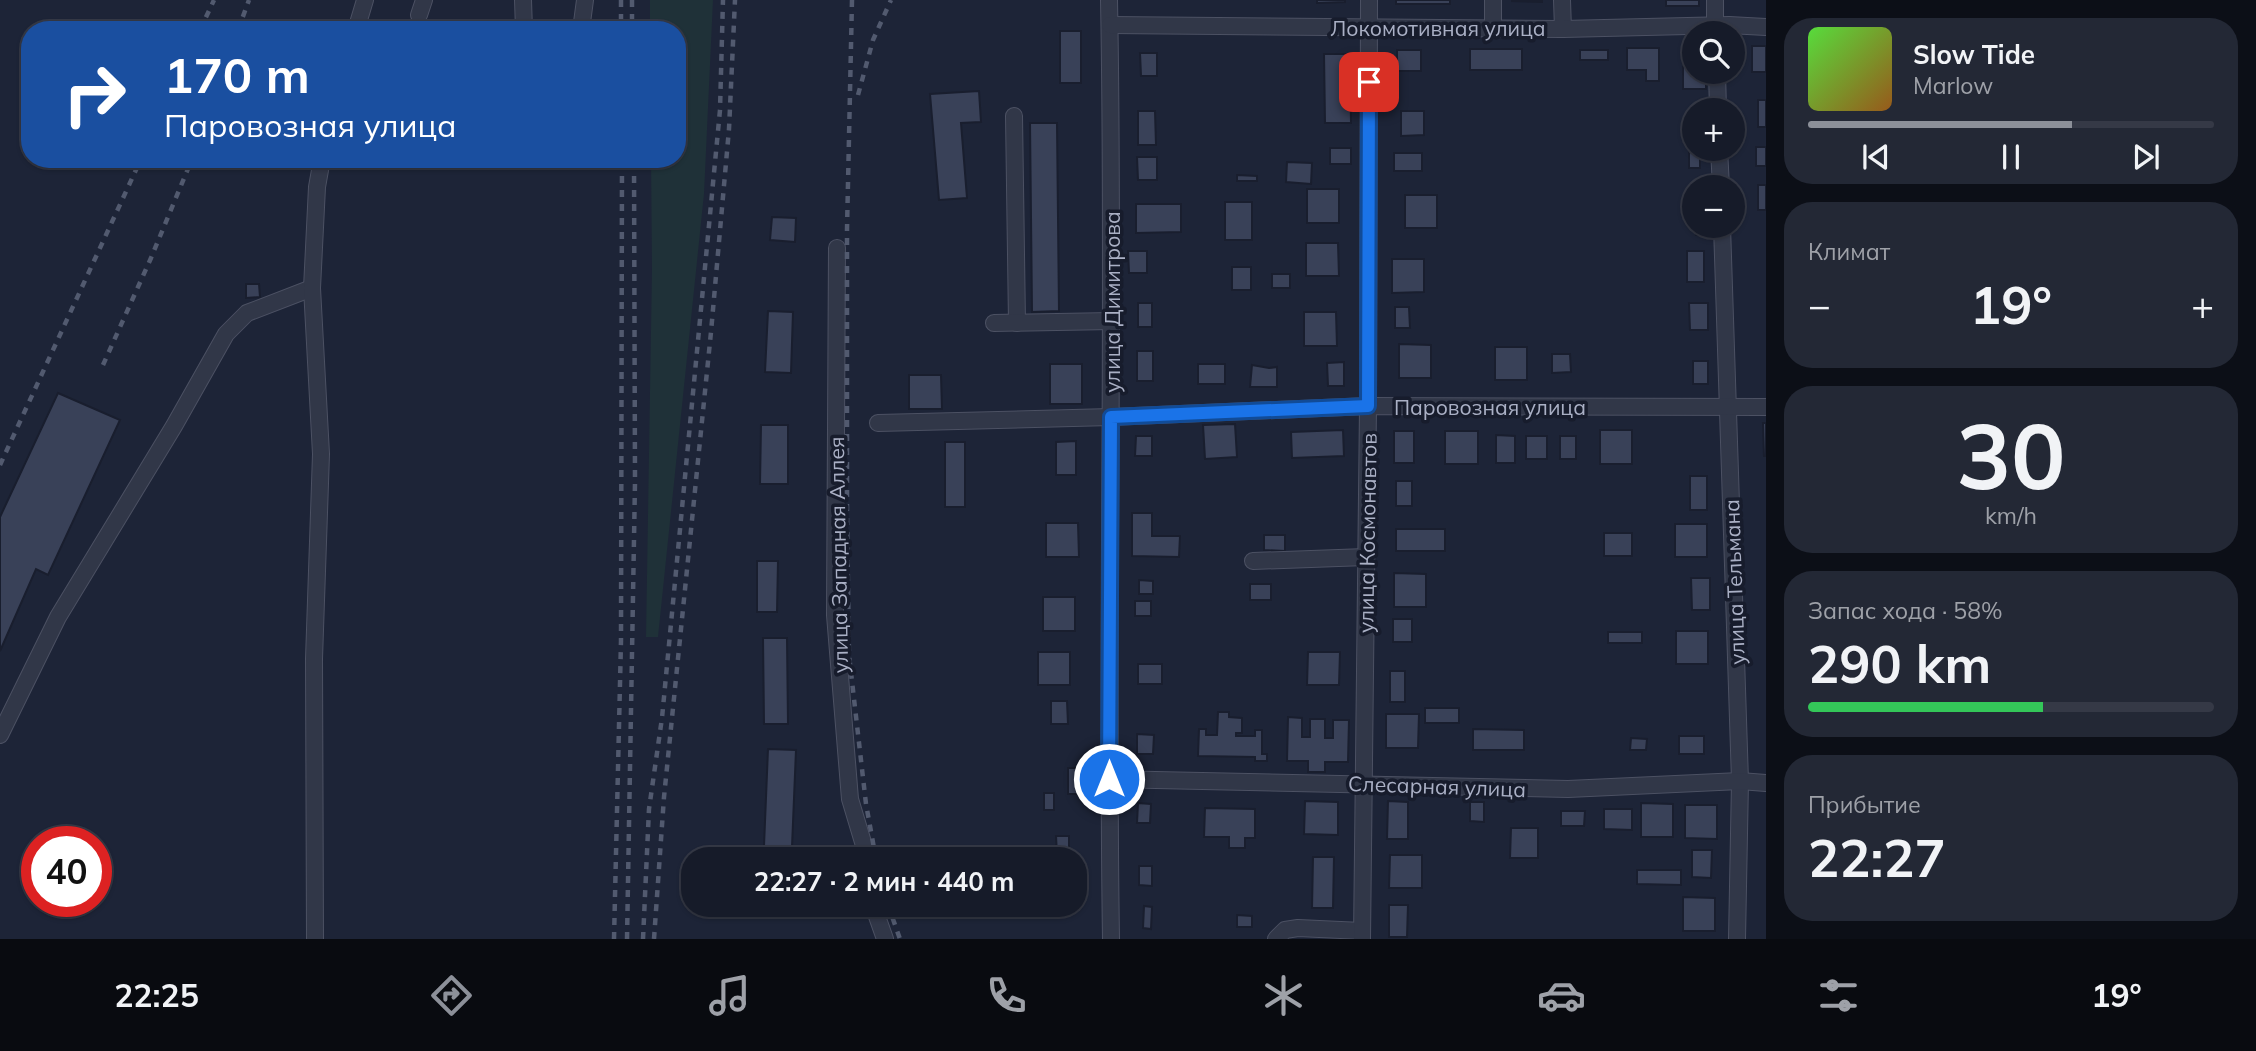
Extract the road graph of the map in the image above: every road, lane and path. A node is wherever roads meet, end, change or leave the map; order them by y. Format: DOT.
graph roads {
  1 [pos="365,0"];
  2 [pos="523,0"];
  3 [pos="585,0"];
  4 [pos="1110,0"];
  5 [pos="1369,0"];
  6 [pos="1493,0"];
  7 [pos="1562,0"];
  8 [pos="1715,0"];
  9 [pos="359,21"];
  10 [pos="524,21"];
  11 [pos="582,21"];
  12 [pos="1715,21"];
  13 [pos="1110,26"];
  14 [pos="1766,27"];
  15 [pos="1369,28"];
  16 [pos="1745,28"];
  17 [pos="1493,29"];
  18 [pos="1563,29"];
  19 [pos="1682,29"];
  20 [pos="1014,116"];
  21 [pos="320,168"];
  22 [pos="1722,238"];
  23 [pos="837,248"];
  24 [pos="312,288"];
  25 [pos="1112,321"];
  26 [pos="994,323"];
  27 [pos="1017,323"];
  28 [pos="1368,406"];
  29 [pos="1766,407"];
  30 [pos="1728,408"];
  31 [pos="1111,417"];
  32 [pos="878,423"];
  33 [pos="1366,557"];
  34 [pos="1253,561"];
  35 [pos="0,735"];
  36 [pos="1109,779"];
  37 [pos="1740,781"];
  38 [pos="1364,783"];
  39 [pos="1766,783"];
  40 [pos="864,847"];
  41 [pos="877,917"];
  42 [pos="1362,935"];
  43 [pos="316,939"];
  44 [pos="885,939"];
  45 [pos="1111,939"];
  46 [pos="1276,939"];
  47 [pos="1737,939"];
  1 -- 9 [label="street"];
  2 -- 10 [label="street"];
  3 -- 11 [label="street"];
  4 -- 13 [label="street, улица Димитрова"];
  5 -- 15 [label="street, улица Космонавтов"];
  6 -- 17 [label="street"];
  7 -- 18 [label="street"];
  8 -- 12 [label="street"];
  13 -- 15 [label="street, Локомотивная улица"];
  13 -- 25 [label="street, улица Димитрова"];
  14 -- 16 [label="street, Локомотивная улица"];
  15 -- 17 [label="street, Локомотивная улица"];
  15 -- 28 [label="street, улица Космонавтов"];
  17 -- 18 [label="street, Локомотивная улица"];
  18 -- 19 [label="street, Локомотивная улица"];
  20 -- 27 [label="street"];
  21 -- 24 [label="street"];
  22 -- 30 [label="street, улица Тельмана"];
  23 -- 40 [label="street, улица Западная Аллея"];
  24 -- 35 [label="street"];
  24 -- 43 [label="street"];
  25 -- 27 [label="street"];
  25 -- 31 [label="street, улица Димитрова"];
  26 -- 27 [label="street"];
  28 -- 30 [label="street, Паровозная улица"];
  28 -- 31 [label="street, Паровозная улица"];
  28 -- 33 [label="street, улица Космонавтов"];
  29 -- 30 [label="street, Паровозная улица"];
  30 -- 37 [label="street, улица Тельмана"];
  31 -- 32 [label="street, Паровозная улица"];
  31 -- 36 [label="street, улица Димитрова"];
  33 -- 34 [label="street"];
  33 -- 38 [label="street, улица Космонавтов"];
  36 -- 38 [label="street, Слесарная улица"];
  36 -- 45 [label="street, улица Димитрова"];
  37 -- 38 [label="street, Слесарная улица"];
  37 -- 39 [label="street, Слесарная улица"];
  37 -- 47 [label="street, улица Тельмана"];
  38 -- 42 [label="street, улица Космонавтов"];
  41 -- 44 [label="street"];
  42 -- 46 [label="street"];
}
